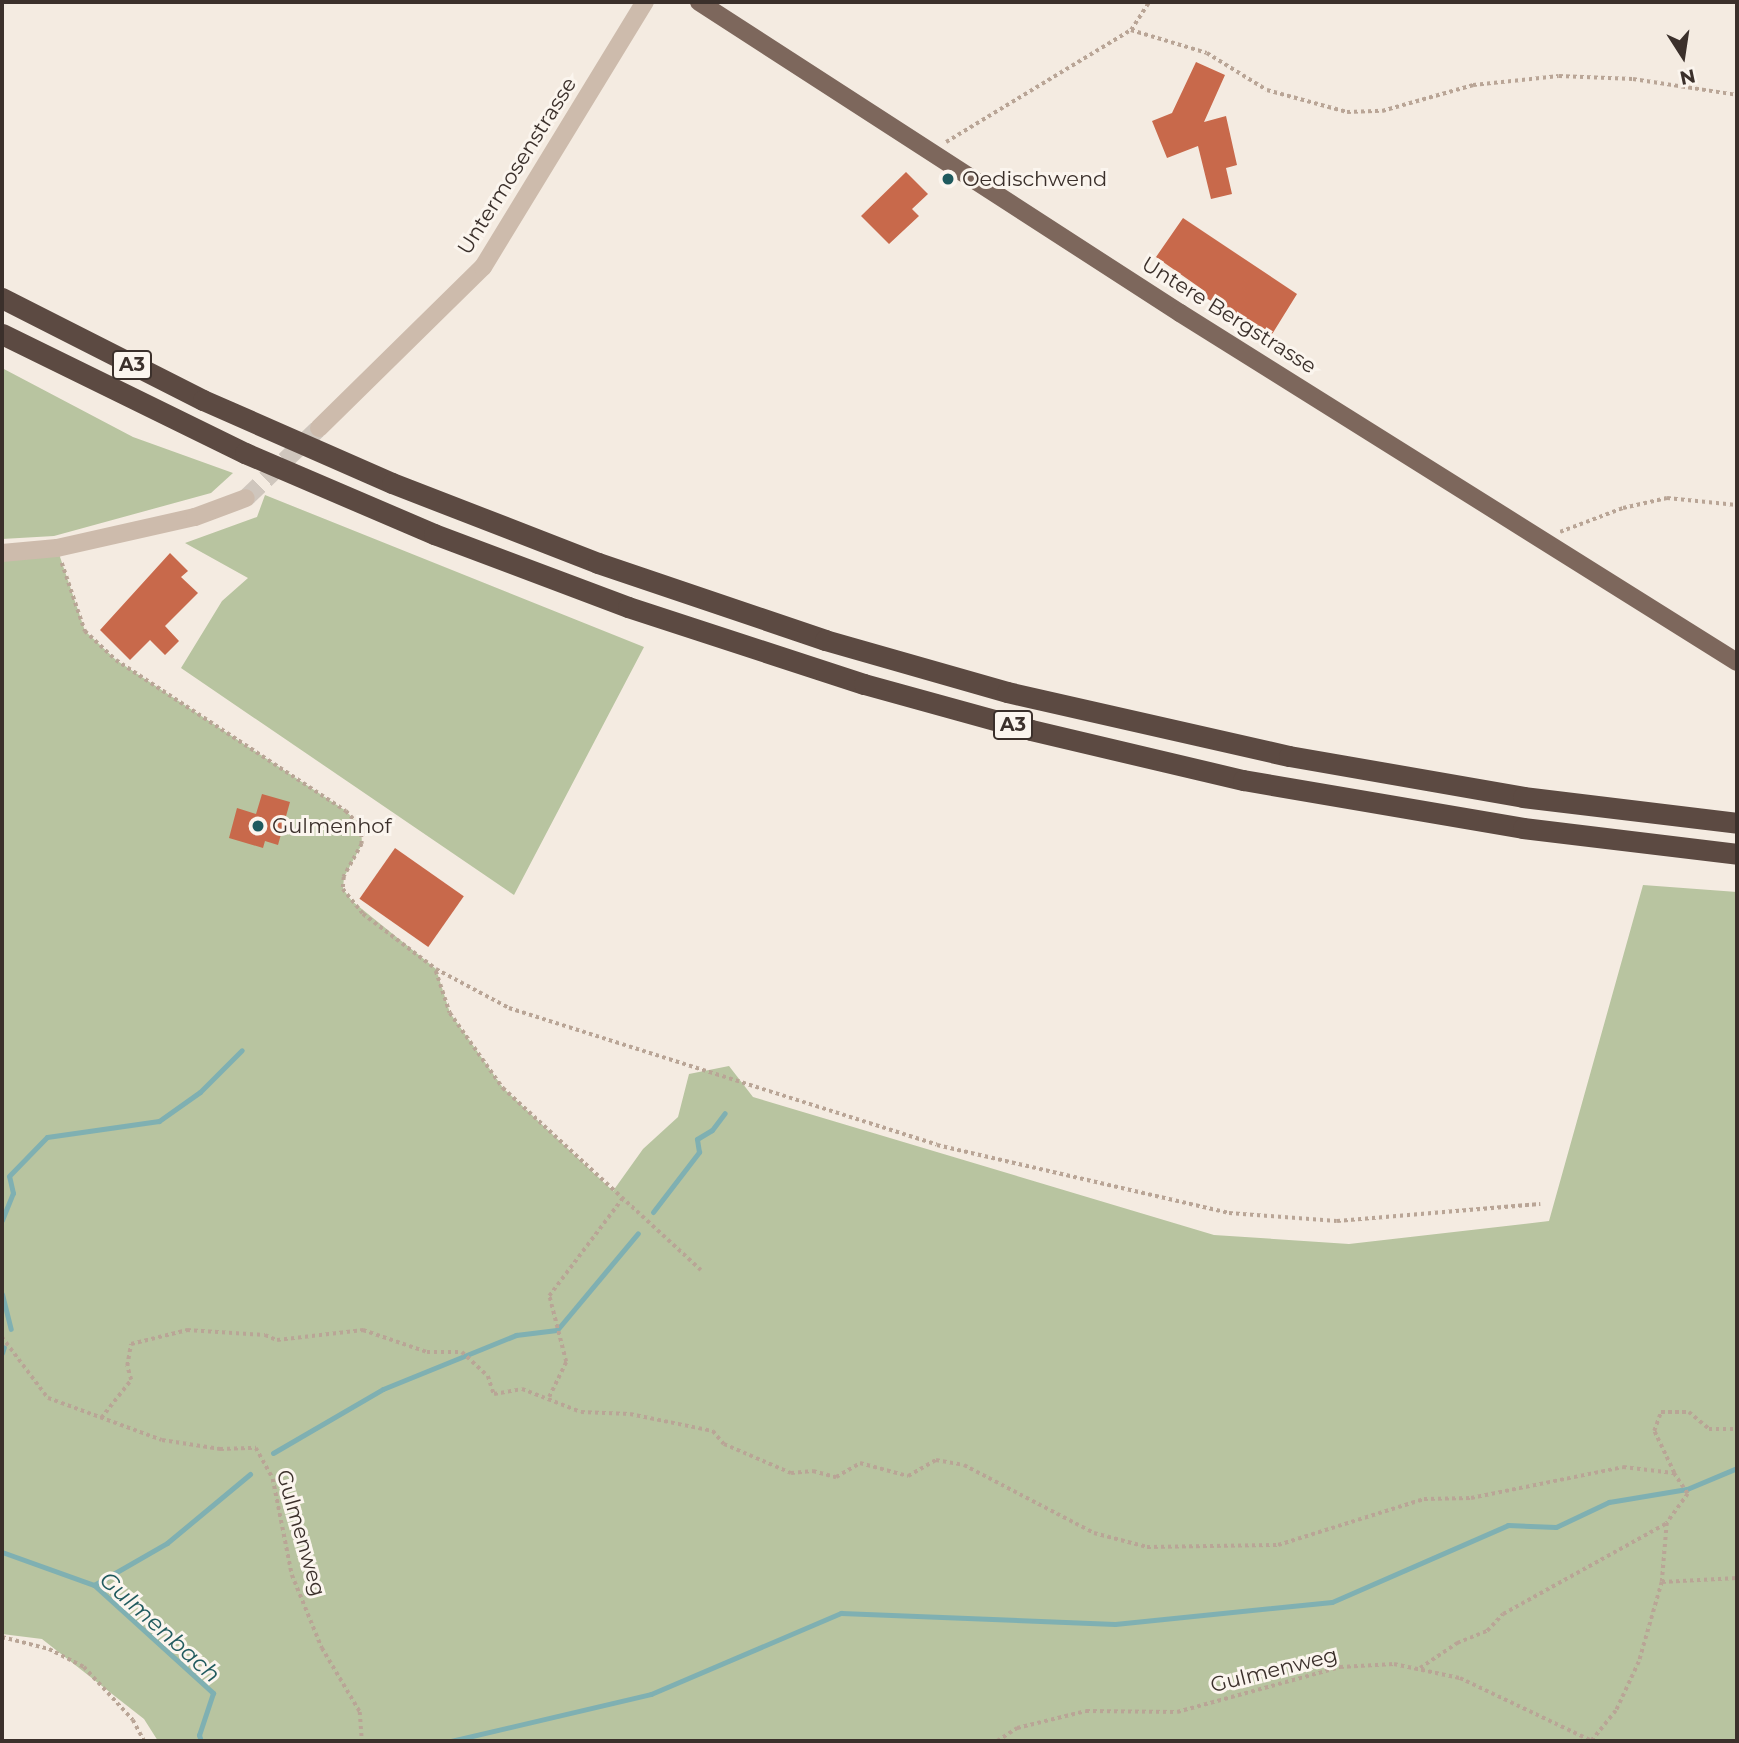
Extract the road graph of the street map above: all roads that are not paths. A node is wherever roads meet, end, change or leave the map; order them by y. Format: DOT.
graph roads {
  1 [pos="645,2"];
  2 [pos="699,2"];
  3 [pos="2,298"];
  4 [pos="2,334"];
  5 [pos="319,428"];
  6 [pos="246,498"];
  7 [pos="2,553"];
  8 [pos="1737,662"];
  9 [pos="1737,823"];
  10 [pos="1737,855"];
  1 -- 5 [label="street, Untermosenstrasse"];
  2 -- 8 [label="main road, Untere Bergstrasse"];
  3 -- 9 [label="highway, A3"];
  4 -- 10 [label="highway, A3"];
  6 -- 7 [label="street"];
}
